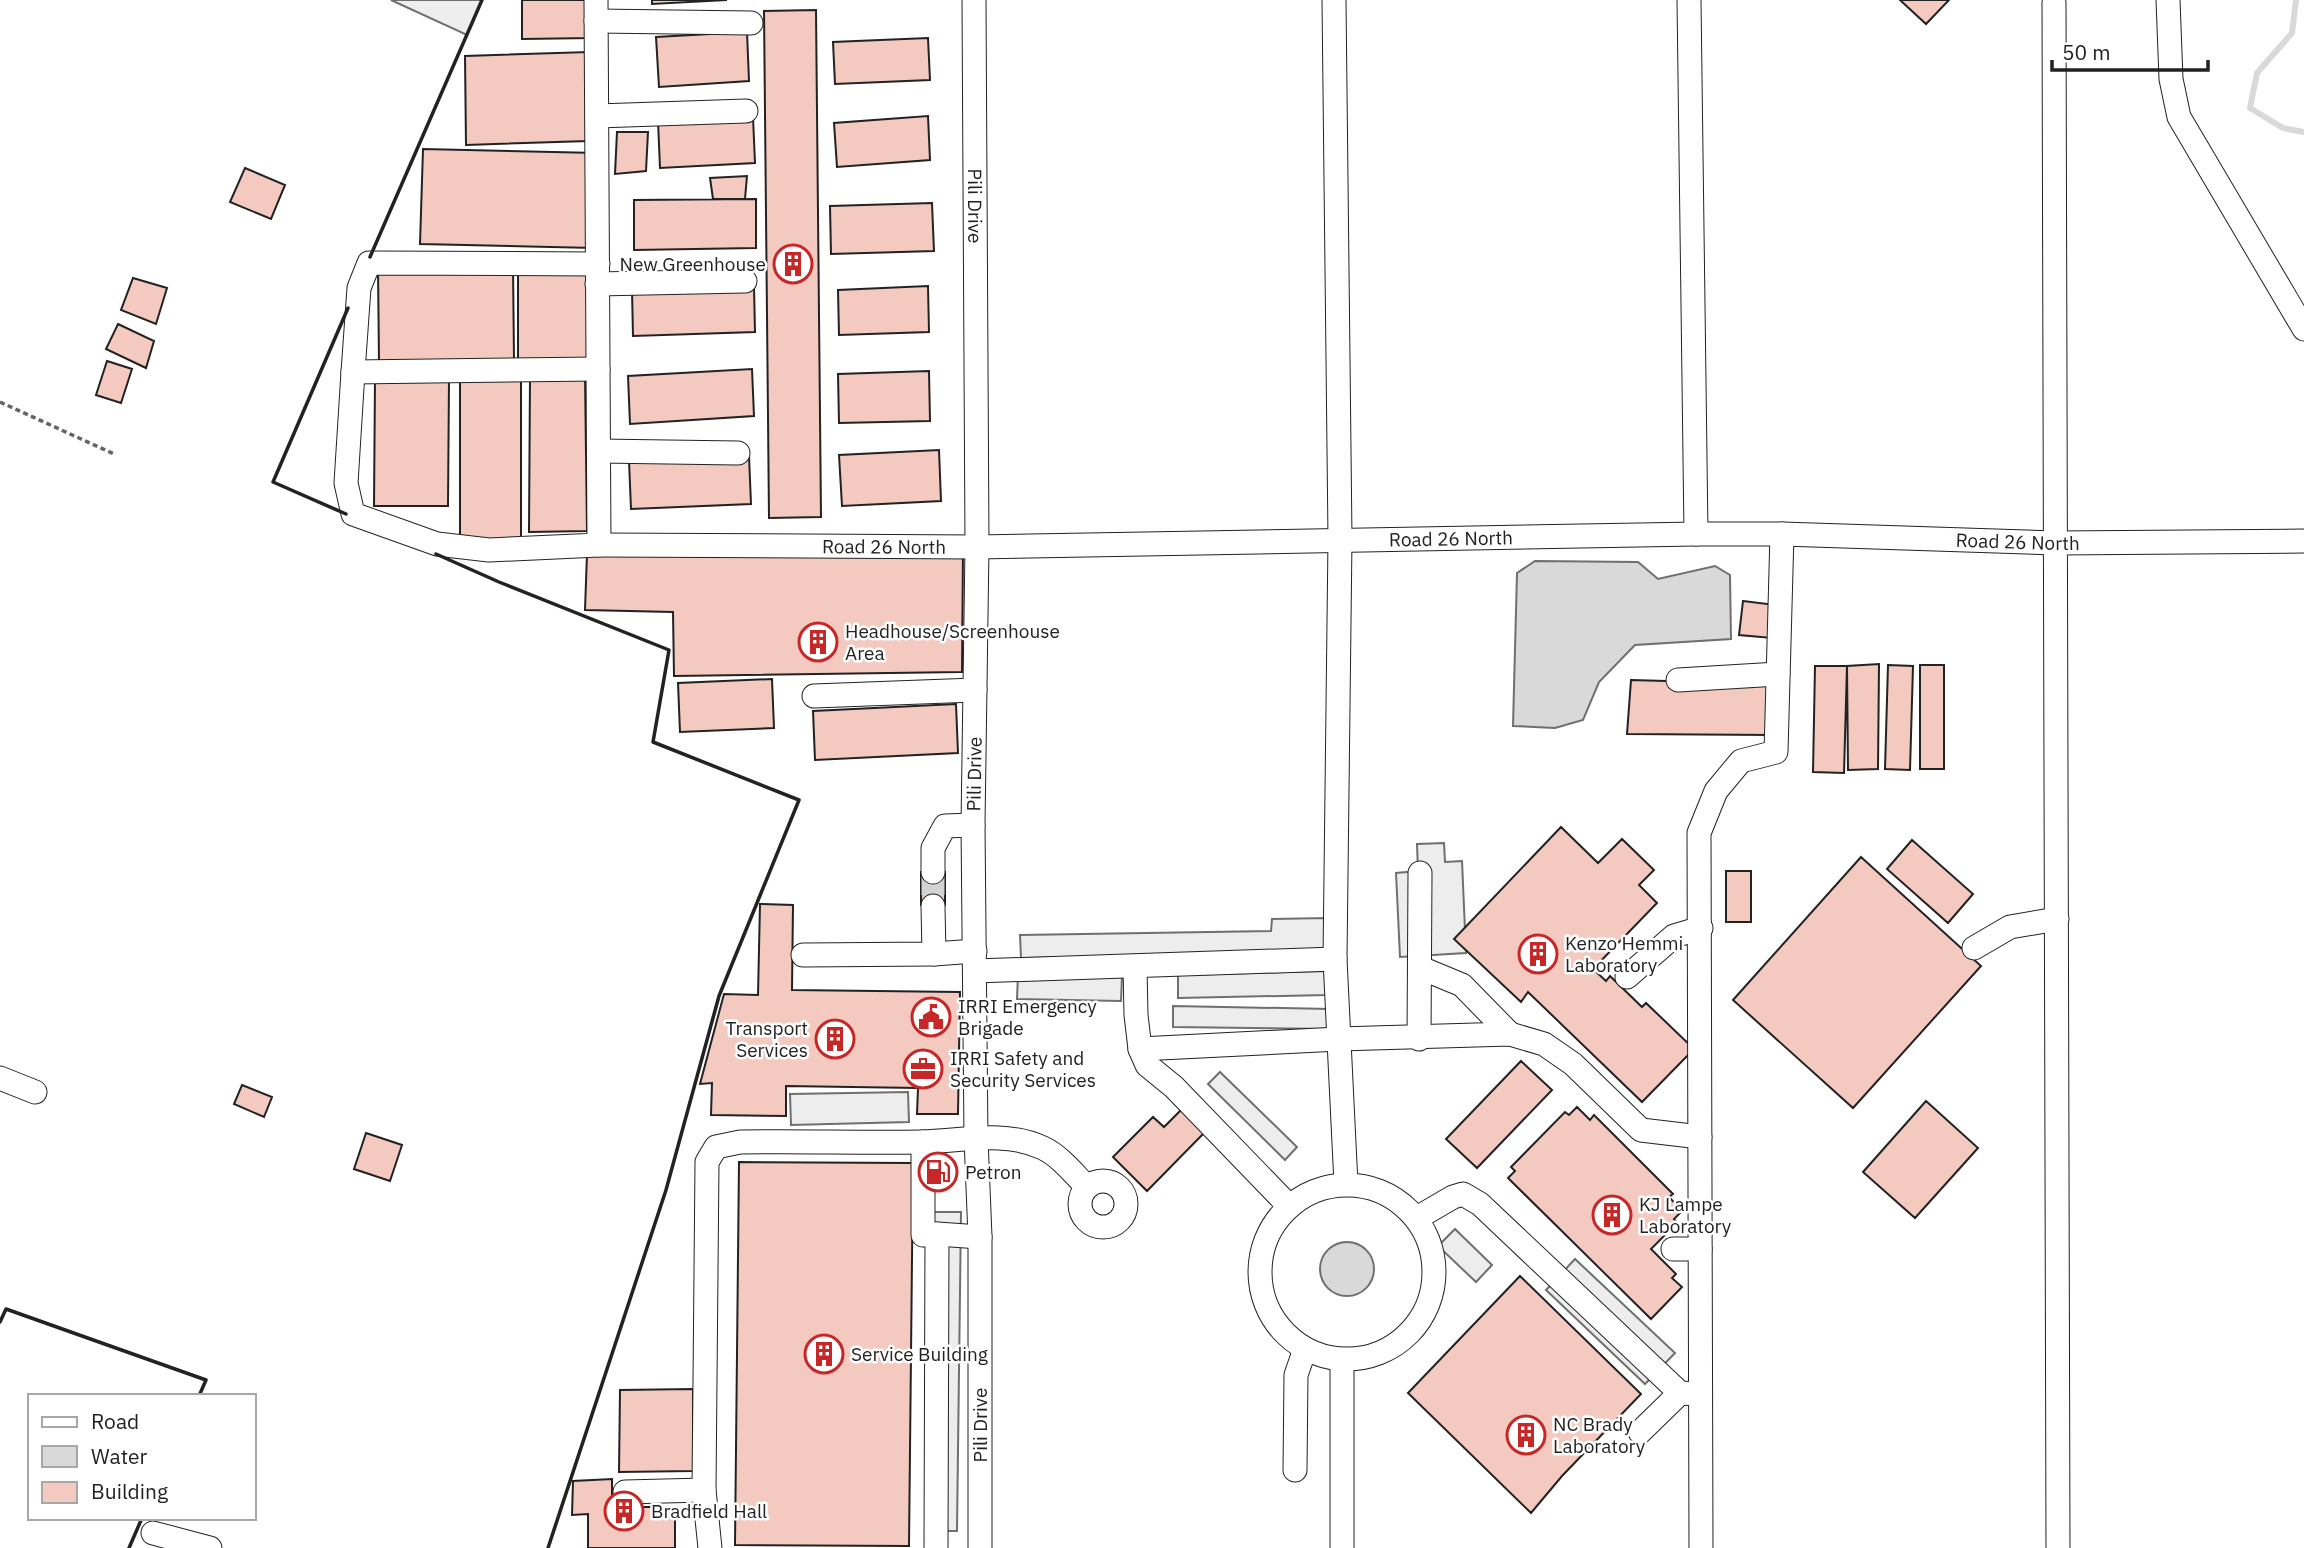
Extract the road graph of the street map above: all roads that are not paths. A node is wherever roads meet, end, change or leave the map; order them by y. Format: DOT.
graph roads {
  1 [pos="974,0"];
  2 [pos="1334,0"];
  3 [pos="1689,0"];
  4 [pos="2168,0"];
  5 [pos="2054,3"];
  6 [pos="596,10"];
  7 [pos="751,23"];
  8 [pos="746,111"];
  9 [pos="597,116"];
  10 [pos="598,274"];
  11 [pos="745,281"];
  12 [pos="2304,329"];
  13 [pos="598,369"];
  14 [pos="353,372"];
  15 [pos="598,450"];
  16 [pos="738,453"];
  17 [pos="1696,534"];
  18 [pos="1782,534"];
  19 [pos="1340,539"];
  20 [pos="2304,541"];
  21 [pos="2056,543"];
  22 [pos="599,545"];
  23 [pos="977,547"];
  24 [pos="1779,674"];
  25 [pos="1678,680"];
  26 [pos="975,690"];
  27 [pos="814,696"];
  28 [pos="973,825"];
  29 [pos="933,872"];
  30 [pos="1420,873"];
  31 [pos="933,905"];
  32 [pos="2057,919"];
  33 [pos="1701,928"];
  34 [pos="1974,948"];
  35 [pos="934,954"];
  36 [pos="803,955"];
  37 [pos="1335,959"];
  38 [pos="975,961"];
  39 [pos="1135,967"];
  40 [pos="1421,968"];
  41 [pos="1627,977"];
  42 [pos="1510,1034"];
  43 [pos="1419,1038"];
  44 [pos="1339,1039"];
  45 [pos="1140,1049"];
  46 [pos="0,1078"];
  47 [pos="35,1092"];
  48 [pos="1700,1137"];
  49 [pos="976,1138"];
  50 [pos="923,1142"];
  51 [pos="1346,1184"];
  52 [pos="1087,1187"];
  53 [pos="1289,1206"];
  54 [pos="1417,1218"];
  55 [pos="937,1234"];
  56 [pos="980,1237"];
  57 [pos="1673,1249"];
  58 [pos="1700,1249"];
  59 [pos="1304,1349"];
  60 [pos="1342,1360"];
  61 [pos="1690,1394"];
  62 [pos="1640,1432"];
  63 [pos="1295,1470"];
  64 [pos="705,1490"];
  65 [pos="625,1492"];
  66 [pos="154,1533"];
  67 [pos="211,1548"];
  68 [pos="710,1548"];
  69 [pos="936,1548"];
  70 [pos="980,1548"];
  71 [pos="1342,1548"];
  72 [pos="1701,1548"];
  73 [pos="2058,1548"];
  1 -- 23 [label="street, Pili Drive"];
  2 -- 19 [label="street"];
  3 -- 17 [label="street"];
  4 -- 12 [label="street"];
  5 -- 21 [label="street"];
  6 -- 7 [label="street"];
  6 -- 9 [label="street"];
  8 -- 9 [label="street"];
  9 -- 10 [label="street"];
  10 -- 11 [label="street"];
  10 -- 13 [label="street"];
  10 -- 14 [label="street"];
  13 -- 14 [label="street"];
  13 -- 15 [label="street"];
  14 -- 22 [label="street, Road 26 North"];
  15 -- 16 [label="street"];
  15 -- 22 [label="street"];
  17 -- 18 [label="street, Road 26 North"];
  17 -- 19 [label="street, Road 26 North"];
  18 -- 21 [label="street, Road 26 North"];
  18 -- 24 [label="street"];
  19 -- 23 [label="street, Road 26 North"];
  19 -- 37 [label="street"];
  20 -- 21 [label="street, Road 26 North"];
  21 -- 32 [label="street"];
  22 -- 23 [label="street, Road 26 North"];
  23 -- 26 [label="street, Pili Drive"];
  24 -- 25 [label="street"];
  24 -- 33 [label="street"];
  26 -- 27 [label="street"];
  26 -- 28 [label="street, Pili Drive"];
  28 -- 29 [label="street"];
  28 -- 38 [label="street, Pili Drive"];
  30 -- 40 [label="street"];
  31 -- 35 [label="street"];
  32 -- 34 [label="street"];
  32 -- 73 [label="street"];
  33 -- 41 [label="street"];
  33 -- 48 [label="street"];
  35 -- 36 [label="street"];
  35 -- 38 [label="street"];
  37 -- 39 [label="street"];
  37 -- 44 [label="street"];
  38 -- 39 [label="street"];
  38 -- 49 [label="street, Pili Drive"];
  39 -- 45 [label="street"];
  40 -- 42 [label="street"];
  40 -- 43 [label="street"];
  42 -- 43 [label="street"];
  42 -- 48 [label="street"];
  43 -- 44 [label="street"];
  44 -- 45 [label="street"];
  44 -- 51 [label="street"];
  45 -- 53 [label="street"];
  46 -- 47 [label="street"];
  48 -- 58 [label="street"];
  49 -- 50 [label="street"];
  49 -- 52 [label="street"];
  49 -- 56 [label="street, Pili Drive"];
  50 -- 55 [label="street"];
  50 -- 64 [label="street"];
  51 -- 53 [label="street"];
  51 -- 54 [label="street"];
  53 -- 59 [label="street"];
  54 -- 60 [label="street"];
  54 -- 61 [label="street"];
  55 -- 56 [label="street"];
  55 -- 69 [label="street"];
  56 -- 70 [label="street, Pili Drive"];
  57 -- 58 [label="street"];
  58 -- 61 [label="street"];
  59 -- 60 [label="street"];
  59 -- 63 [label="street"];
  60 -- 71 [label="street"];
  61 -- 62 [label="street"];
  61 -- 72 [label="street"];
  64 -- 65 [label="street"];
  64 -- 68 [label="street"];
  66 -- 67 [label="street"];
}
